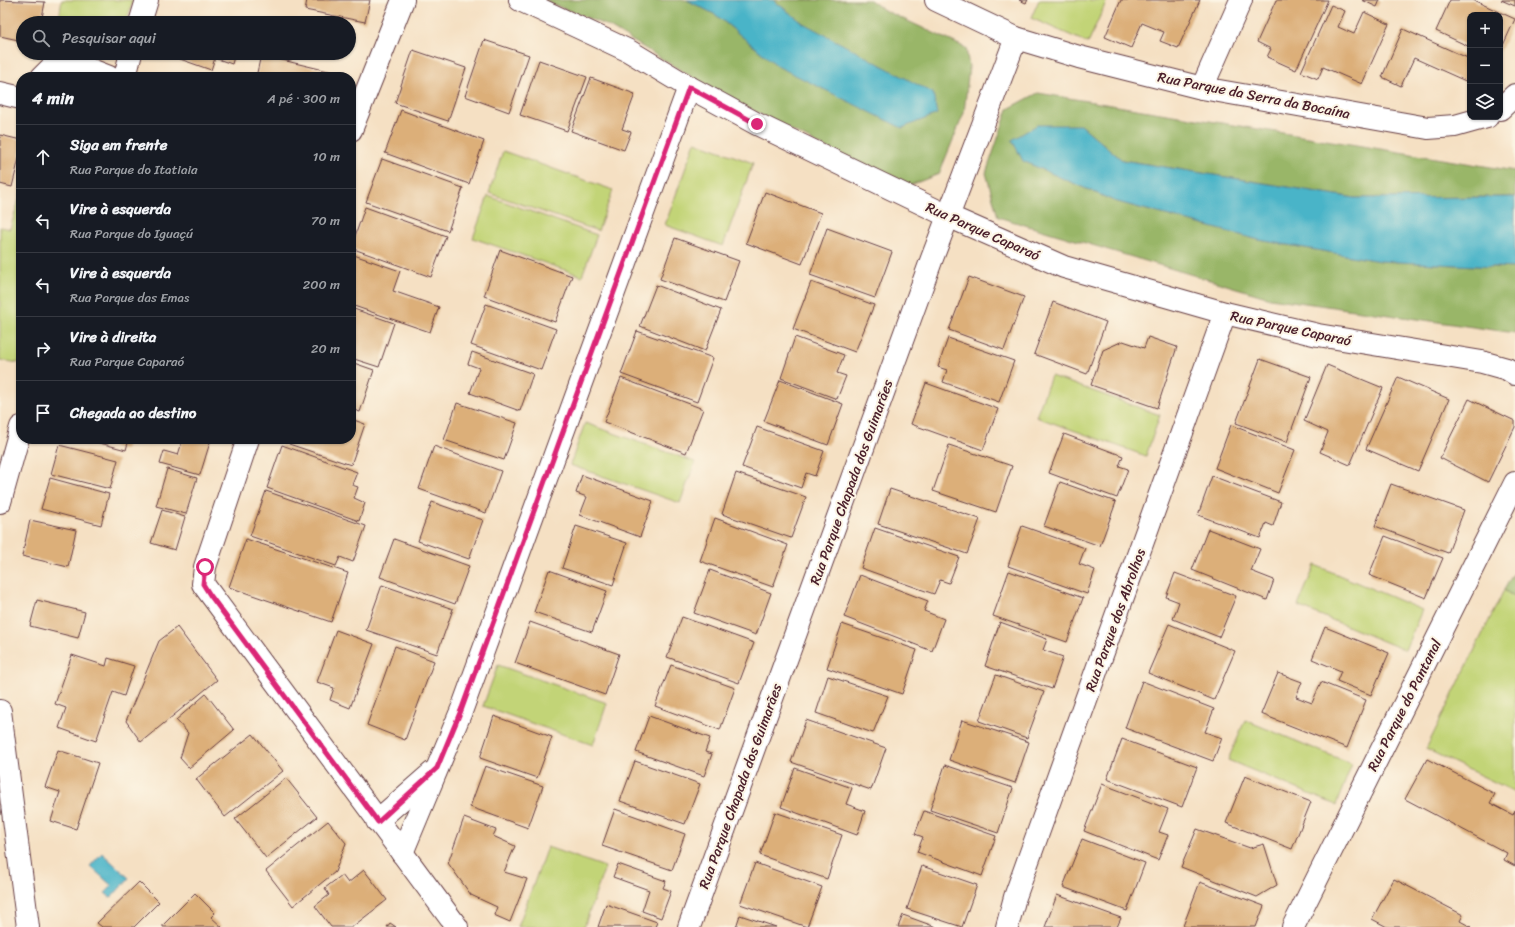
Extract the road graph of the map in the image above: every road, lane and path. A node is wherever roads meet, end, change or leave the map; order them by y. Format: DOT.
graph roads {
  1 [pos="147,0"];
  2 [pos="403,0"];
  3 [pos="520,0"];
  4 [pos="936,0"];
  5 [pos="1241,0"];
  6 [pos="142,16"];
  7 [pos="1016,38"];
  8 [pos="130,60"];
  9 [pos="47,72"];
  10 [pos="96,72"];
  11 [pos="126,72"];
  12 [pos="689,87"];
  13 [pos="1202,88"];
  14 [pos="1515,95"];
  15 [pos="1503,106"];
  16 [pos="356,118"];
  17 [pos="1476,120"];
  18 [pos="948,216"];
  19 [pos="1225,313"];
  20 [pos="1515,374"];
  21 [pos="16,444"];
  22 [pos="246,444"];
  23 [pos="1515,483"];
  24 [pos="0,502"];
  25 [pos="0,711"];
  26 [pos="437,768"];
  27 [pos="378,822"];
  28 [pos="402,853"];
  29 [pos="28,927"];
  30 [pos="458,927"];
  31 [pos="689,927"];
  32 [pos="1007,927"];
  33 [pos="1293,927"];
  1 -- 6 [label="street"];
  2 -- 16 [label="street"];
  3 -- 12 [label="street, Rua Parque Caparaó"];
  4 -- 7 [label="street, Rua Parque da Serra da Bocaína"];
  5 -- 13 [label="street"];
  7 -- 13 [label="street, Rua Parque da Serra da Bocaína"];
  7 -- 18 [label="street, Rua Parque Chapada dos Guimarães"];
  8 -- 11 [label="street"];
  9 -- 10 [label="street"];
  12 -- 18 [label="street, Rua Parque Caparaó"];
  12 -- 26 [label="street"];
  13 -- 17 [label="street, Rua Parque da Serra da Bocaína"];
  14 -- 15 [label="street"];
  18 -- 19 [label="street, Rua Parque Caparaó"];
  18 -- 31 [label="street, Rua Parque Chapada dos Guimarães"];
  19 -- 20 [label="street, Rua Parque Caparaó"];
  19 -- 32 [label="street, Rua Parque dos Abrolhos"];
  21 -- 24 [label="street"];
  22 -- 27 [label="street"];
  23 -- 33 [label="street, Rua Parque do Pantanal"];
  25 -- 29 [label="street"];
  26 -- 27 [label="street"];
  26 -- 28 [label="street"];
  27 -- 28 [label="street"];
  28 -- 30 [label="street"];
}
